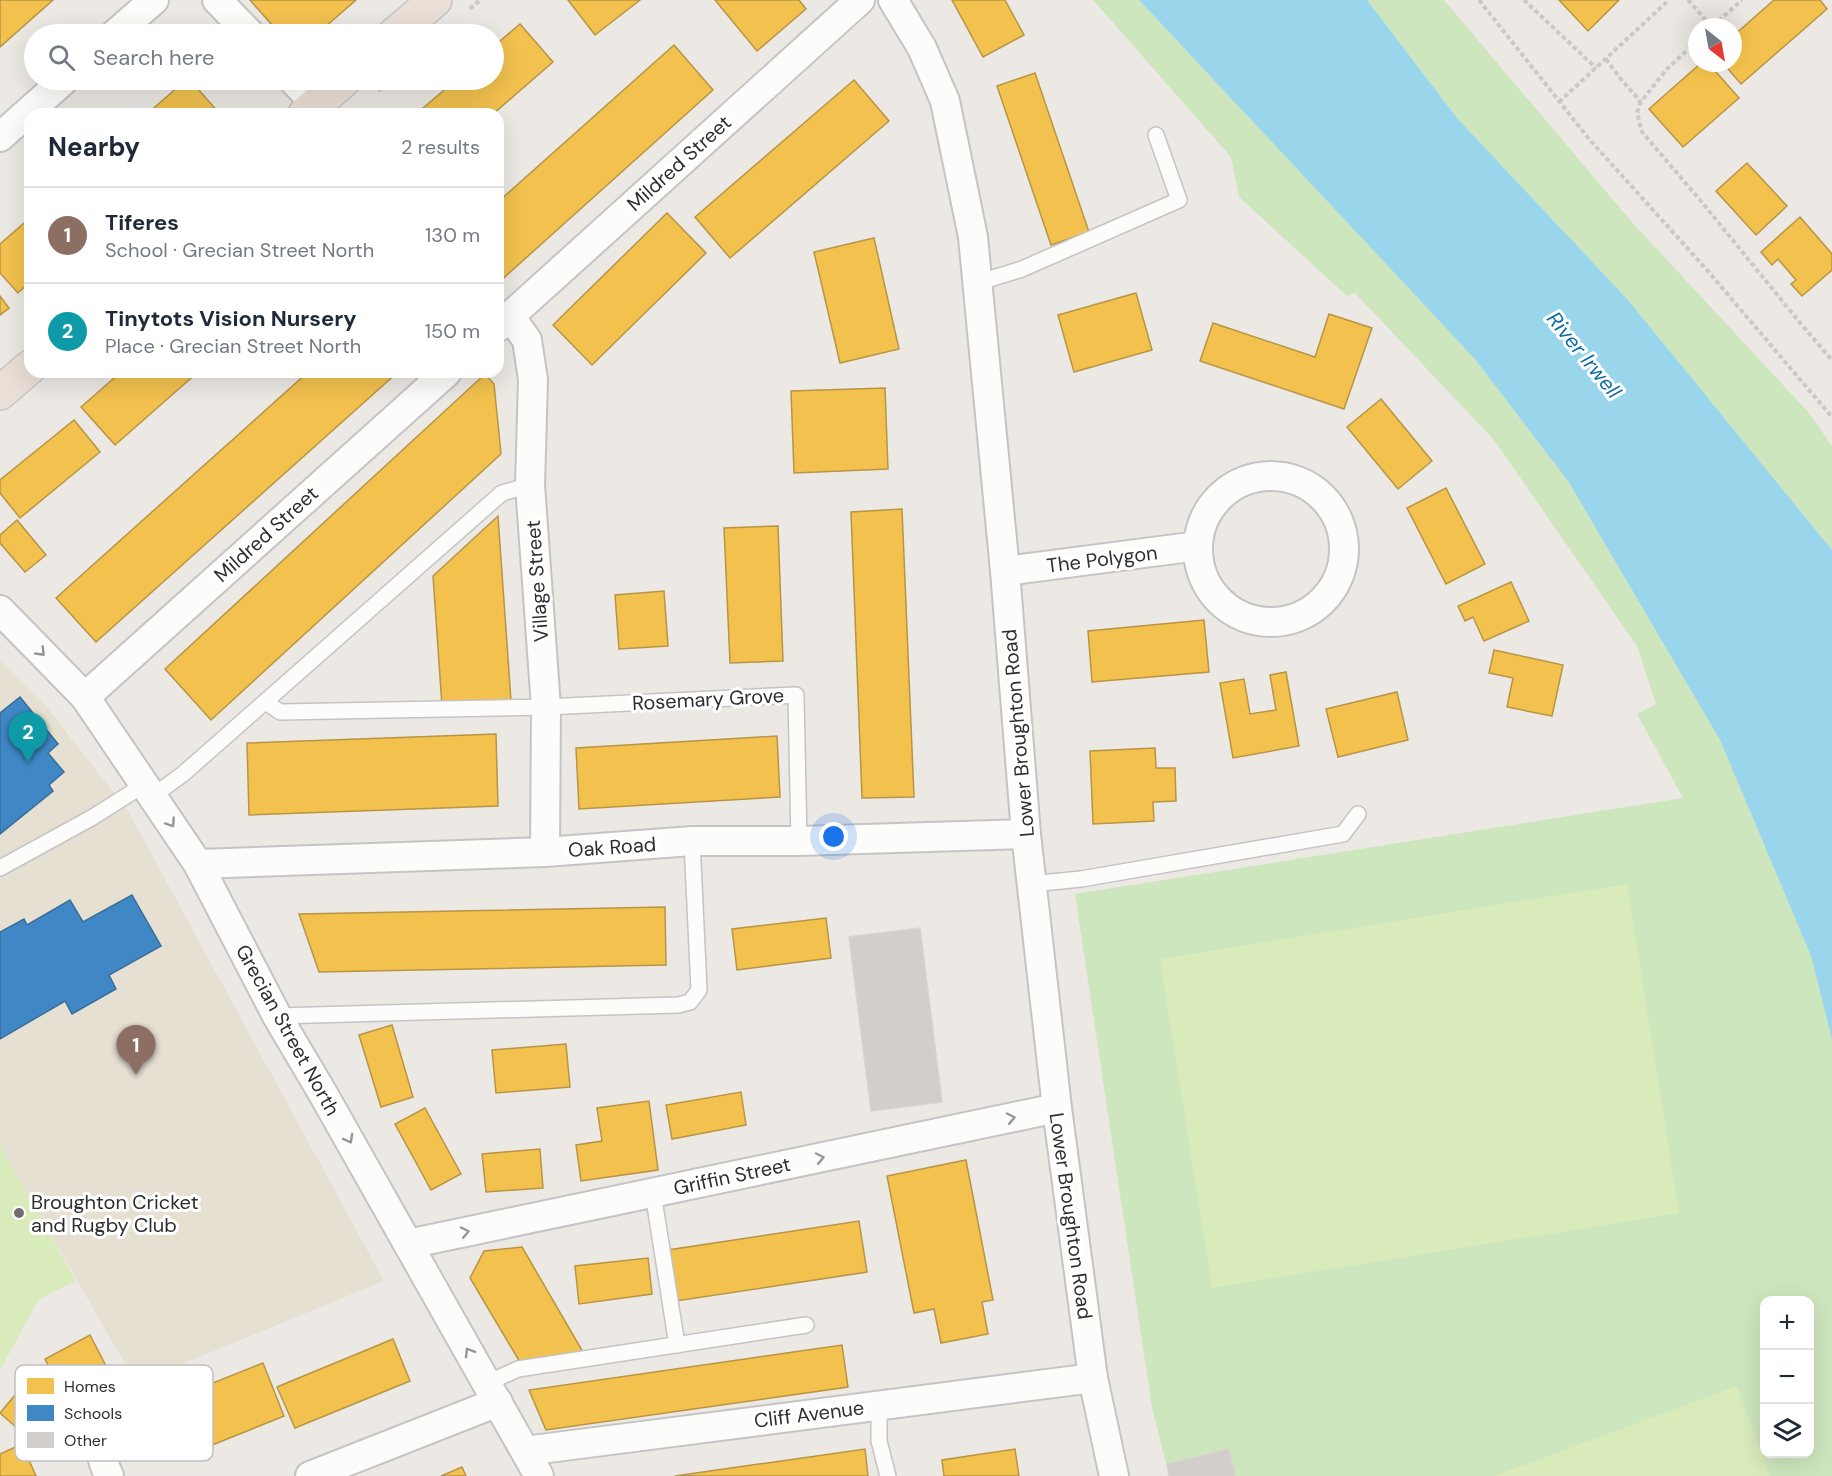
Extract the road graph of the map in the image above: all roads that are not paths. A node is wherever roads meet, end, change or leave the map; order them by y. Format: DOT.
graph roads {
  1 [pos="154,0"];
  2 [pos="217,0"];
  3 [pos="435,0"];
  4 [pos="860,0"];
  5 [pos="893,0"];
  6 [pos="126,24"];
  7 [pos="240,24"];
  8 [pos="407,24"];
  9 [pos="53,90"];
  10 [pos="299,90"];
  11 [pos="333,90"];
  12 [pos="33,108"];
  13 [pos="310,108"];
  14 [pos="312,108"];
  15 [pos="24,116"];
  16 [pos="1156,135"];
  17 [pos="0,137"];
  18 [pos="977,283"];
  19 [pos="504,321"];
  20 [pos="24,372"];
  21 [pos="440,378"];
  22 [pos="0,393"];
  23 [pos="530,485"];
  24 [pos="1198,546"];
  25 [pos="1005,571"];
  26 [pos="0,610"];
  27 [pos="85,697"];
  28 [pos="266,702"];
  29 [pos="546,707"];
  30 [pos="149,790"];
  31 [pos="1358,814"];
  32 [pos="1026,834"];
  33 [pos="692,841"];
  34 [pos="799,841"];
  35 [pos="545,852"];
  36 [pos="198,864"];
  37 [pos="0,868"];
  38 [pos="1031,884"];
  39 [pos="277,1016"];
  40 [pos="1057,1108"];
  41 [pos="653,1193"];
  42 [pos="408,1244"];
  43 [pos="806,1326"];
  44 [pos="677,1345"];
  45 [pos="1093,1377"];
  46 [pos="492,1392"];
  47 [pos="879,1405"];
  48 [pos="525,1451"];
  49 [pos="102,1461"];
  50 [pos="109,1476"];
  51 [pos="310,1476"];
  52 [pos="539,1476"];
  53 [pos="888,1476"];
  54 [pos="1114,1476"];
  1 -- 6 [label="street"];
  2 -- 7 [label="street"];
  3 -- 8 [label="highway"];
  4 -- 19 [label="street, Mildred Street"];
  5 -- 18 [label="street, Lower Broughton Road"];
  9 -- 12 [label="street"];
  10 -- 13 [label="street"];
  11 -- 14 [label="highway"];
  15 -- 17 [label="street"];
  16 -- 18 [label="lane"];
  18 -- 25 [label="street, Lower Broughton Road"];
  19 -- 23 [label="street, Village Street"];
  20 -- 22 [label="highway"];
  21 -- 27 [label="street, Mildred Street"];
  23 -- 28 [label="lane"];
  23 -- 29 [label="street, Village Street"];
  24 -- 24 [label="street"];
  24 -- 25 [label="street, The Polygon"];
  25 -- 32 [label="street, Lower Broughton Road"];
  26 -- 27 [label="street, Grecian Street North, one-way"];
  27 -- 30 [label="street, Grecian Street North"];
  28 -- 29 [label="lane"];
  28 -- 30 [label="lane"];
  29 -- 34 [label="lane, Rosemary Grove"];
  29 -- 35 [label="street, Village Street"];
  30 -- 36 [label="street, Grecian Street North, one-way"];
  30 -- 37 [label="lane"];
  31 -- 38 [label="lane"];
  32 -- 34 [label="street, Oak Road"];
  32 -- 38 [label="street, Lower Broughton Road"];
  33 -- 34 [label="street, Oak Road"];
  33 -- 35 [label="street, Oak Road"];
  33 -- 39 [label="lane"];
  35 -- 36 [label="street, Oak Road"];
  36 -- 39 [label="street, Grecian Street North"];
  38 -- 40 [label="street, Lower Broughton Road"];
  39 -- 42 [label="street, Grecian Street North, one-way"];
  41 -- 40 [label="street, Griffin Street, one-way"];
  40 -- 45 [label="street, Lower Broughton Road"];
  42 -- 41 [label="street, Griffin Street, one-way"];
  41 -- 44 [label="lane"];
  46 -- 42 [label="street, Grecian Street North, one-way"];
  43 -- 44 [label="lane"];
  44 -- 46 [label="lane"];
  45 -- 47 [label="street, Cliff Avenue"];
  45 -- 54 [label="street, Lower Broughton Road"];
  46 -- 48 [label="street, Grecian Street North"];
  46 -- 51 [label="street"];
  47 -- 48 [label="street, Cliff Avenue"];
  47 -- 53 [label="lane"];
  48 -- 52 [label="street, Grecian Street North"];
  49 -- 50 [label="street"];
}
